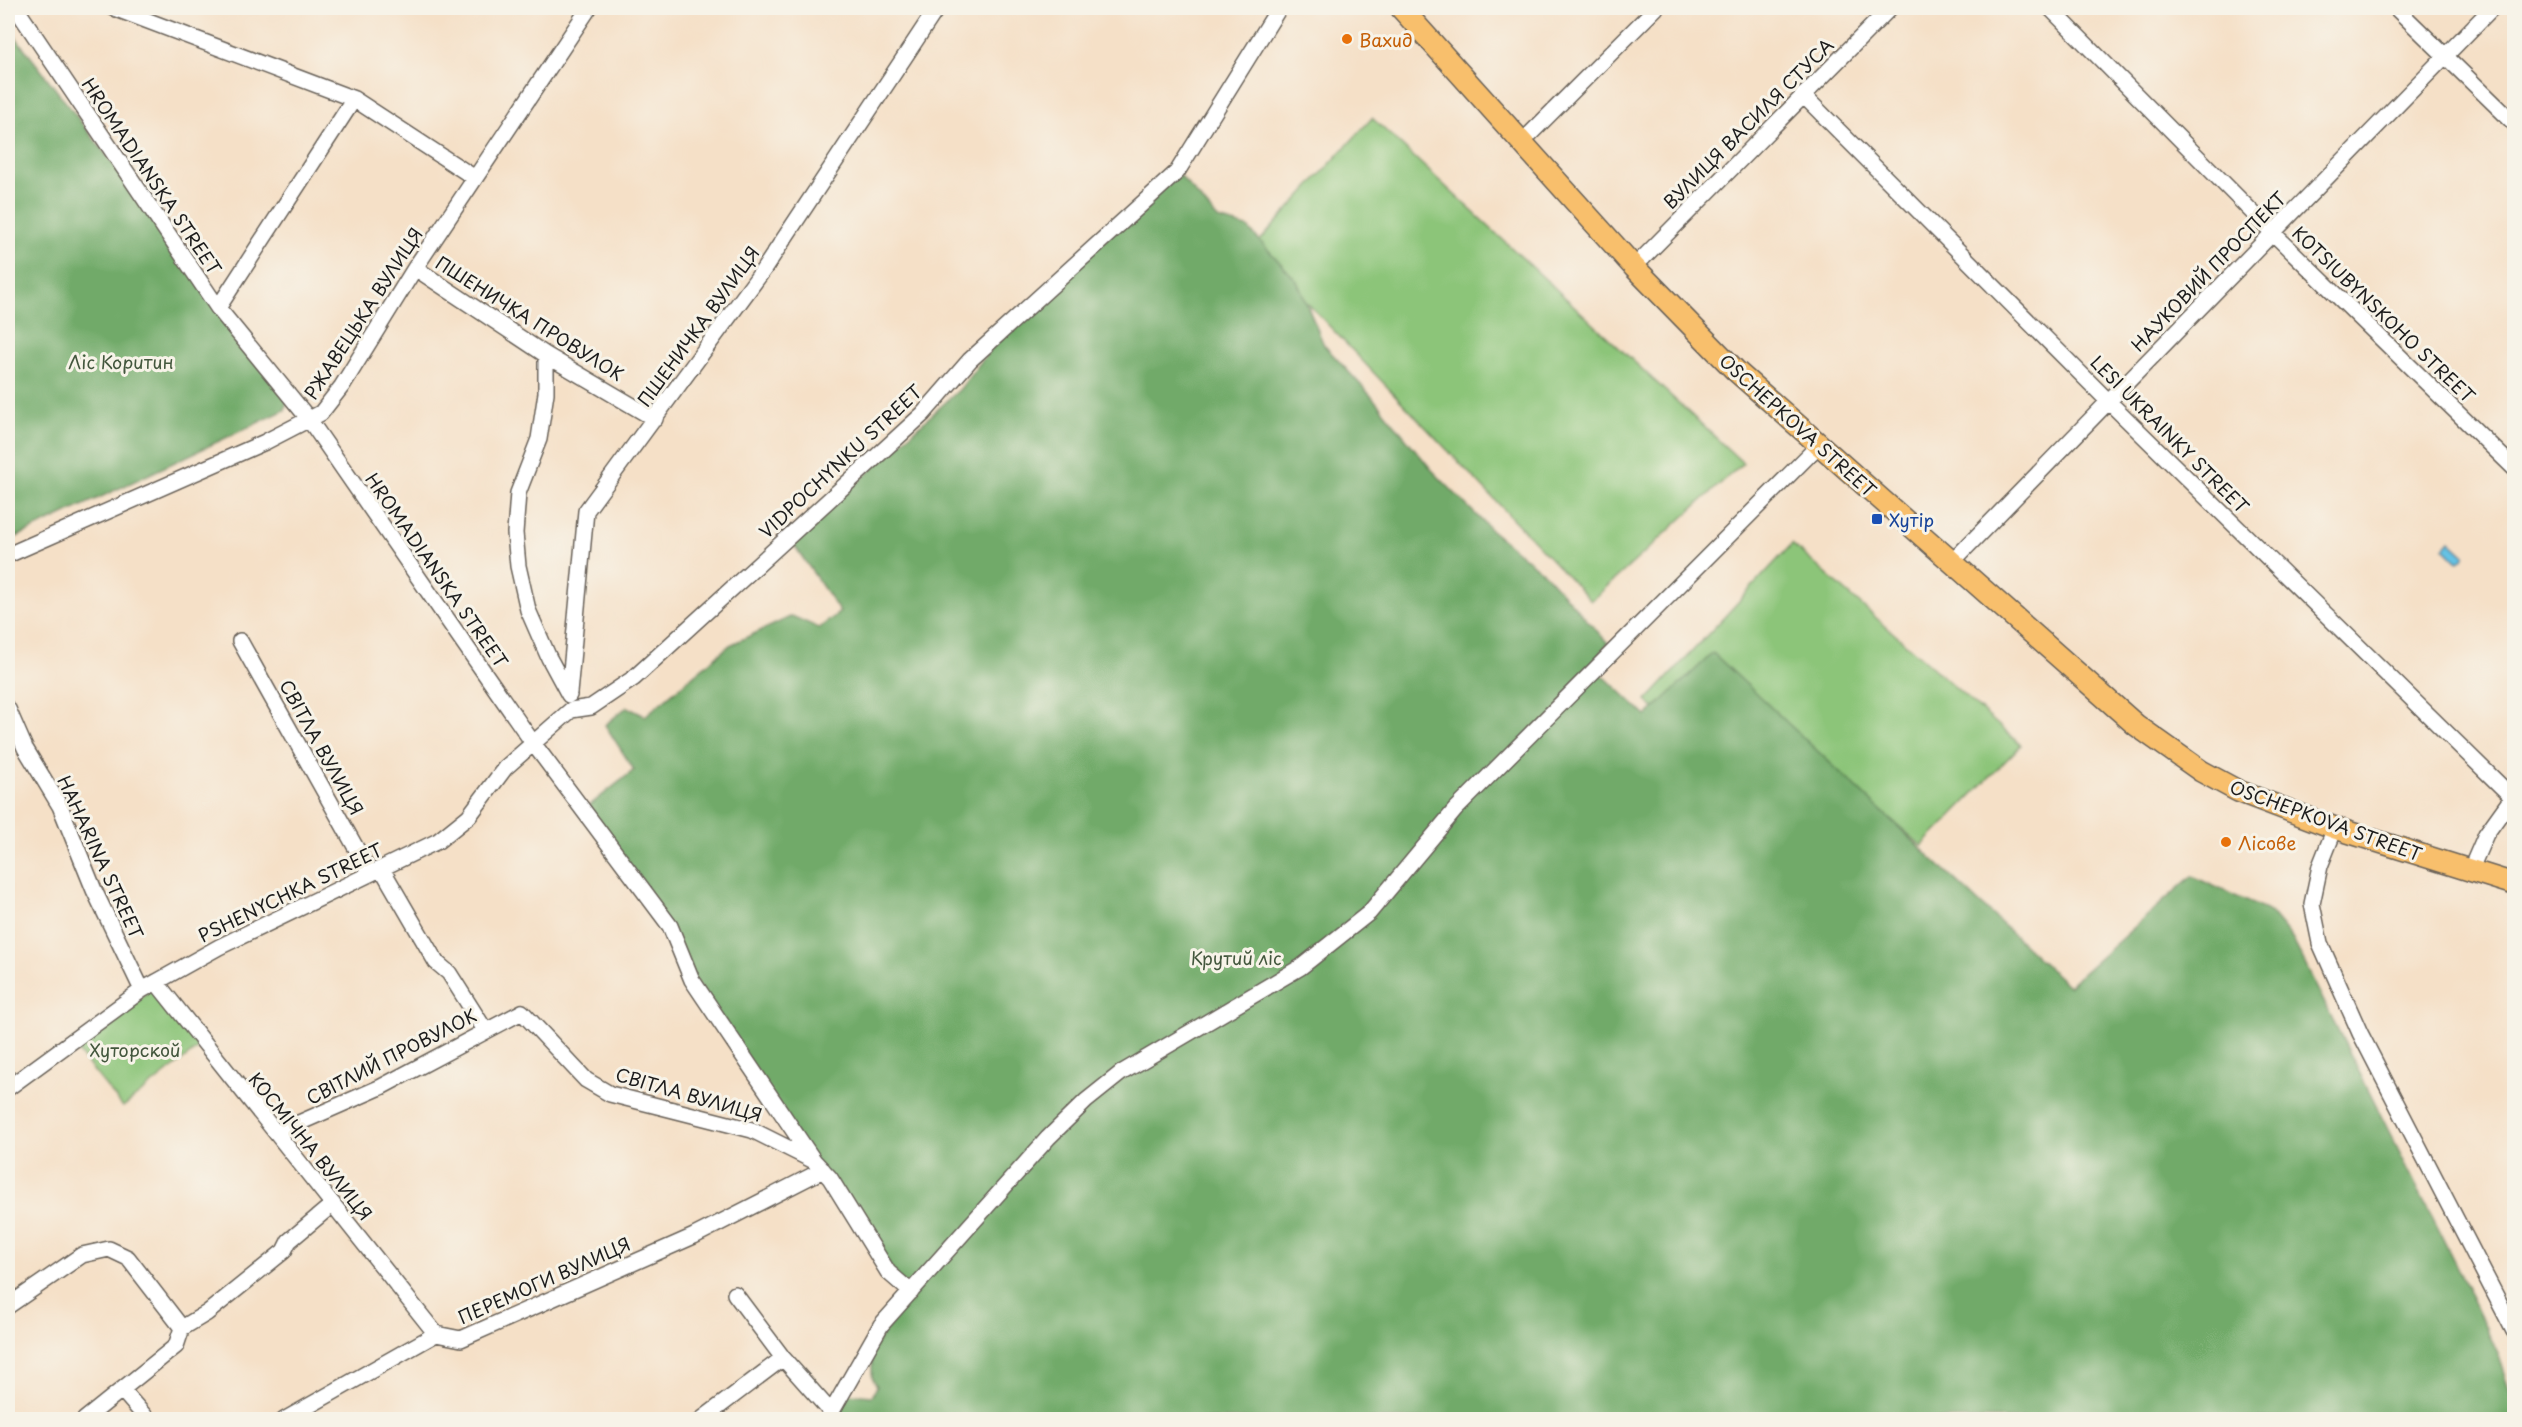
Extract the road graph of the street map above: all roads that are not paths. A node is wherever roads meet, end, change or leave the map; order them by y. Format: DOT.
graph roads {
  1 [pos="16,8"];
  2 [pos="114,8"];
  3 [pos="589,8"];
  4 [pos="937,8"];
  5 [pos="1279,8"];
  6 [pos="1401,8"];
  7 [pos="1656,8"];
  8 [pos="1890,8"];
  9 [pos="2050,8"];
  10 [pos="2396,8"];
  11 [pos="2492,8"];
  12 [pos="2445,55"];
  13 [pos="1803,95"];
  14 [pos="354,99"];
  15 [pos="2514,123"];
  16 [pos="1521,143"];
  17 [pos="475,178"];
  18 [pos="2272,232"];
  19 [pos="1634,267"];
  20 [pos="415,268"];
  21 [pos="218,308"];
  22 [pos="546,355"];
  23 [pos="2108,401"];
  24 [pos="308,418"];
  25 [pos="655,418"];
  26 [pos="1819,445"];
  27 [pos="2514,468"];
  28 [pos="8,555"];
  29 [pos="1952,562"];
  30 [pos="240,640"];
  31 [pos="569,693"];
  32 [pos="8,709"];
  33 [pos="571,710"];
  34 [pos="533,743"];
  35 [pos="2513,796"];
  36 [pos="2335,828"];
  37 [pos="2470,870"];
  38 [pos="376,871"];
  39 [pos="2514,884"];
  40 [pos="156,982"];
  41 [pos="142,990"];
  42 [pos="522,1012"];
  43 [pos="485,1030"];
  44 [pos="8,1088"];
  45 [pos="276,1133"];
  46 [pos="819,1166"];
  47 [pos="333,1204"];
  48 [pos="911,1292"];
  49 [pos="735,1294"];
  50 [pos="8,1306"];
  51 [pos="182,1328"];
  52 [pos="2514,1331"];
  53 [pos="435,1334"];
  54 [pos="783,1358"];
  55 [pos="122,1390"];
  56 [pos="829,1416"];
  57 [pos="84,1419"];
  58 [pos="148,1419"];
  59 [pos="284,1419"];
  60 [pos="701,1419"];
  1 -- 21 [label="street, HROMADIANSKA STREET"];
  2 -- 14 [label="street"];
  3 -- 17 [label="street, РЖАВЕЦЬКА ВУЛИЦЯ"];
  4 -- 25 [label="street, ПШЕНИЧКА ВУЛИЦЯ"];
  5 -- 33 [label="street, VIDPOCHYNKU STREET"];
  6 -- 16 [label="highway, OSCHEPKOVA STREET"];
  7 -- 16 [label="street"];
  8 -- 13 [label="street, ВУЛИЦЯ ВАСИЛЯ СТУСА"];
  9 -- 18 [label="street, KOTSIUBYNSKOHO STREET"];
  10 -- 12 [label="street"];
  11 -- 12 [label="street, НАУКОВИЙ ПРОСПЕКТ"];
  12 -- 15 [label="street"];
  12 -- 18 [label="street, НАУКОВИЙ ПРОСПЕКТ"];
  13 -- 19 [label="street, ВУЛИЦЯ ВАСИЛЯ СТУСА"];
  13 -- 23 [label="street, LESI UKRAINKY STREET"];
  14 -- 17 [label="street"];
  14 -- 21 [label="street"];
  16 -- 19 [label="highway, OSCHEPKOVA STREET"];
  17 -- 20 [label="street, РЖАВЕЦЬКА ВУЛИЦЯ"];
  18 -- 23 [label="street, НАУКОВИЙ ПРОСПЕКТ"];
  18 -- 27 [label="street, KOTSIUBYNSKOHO STREET"];
  19 -- 26 [label="highway, OSCHEPKOVA STREET"];
  20 -- 22 [label="street, ПШЕНИЧКА ПРОВУЛОК"];
  20 -- 24 [label="street, РЖАВЕЦЬКА ВУЛИЦЯ"];
  21 -- 24 [label="street, HROMADIANSKA STREET"];
  22 -- 25 [label="street, ПШЕНИЧКА ПРОВУЛОК"];
  22 -- 31 [label="street"];
  23 -- 29 [label="street, НАУКОВИЙ ПРОСПЕКТ"];
  23 -- 35 [label="street, LESI UKRAINKY STREET"];
  24 -- 28 [label="street, РЖАВЕЦЬКА ВУЛИЦЯ"];
  24 -- 34 [label="street, HROMADIANSKA STREET"];
  25 -- 31 [label="street, ПШЕНИЧКА ВУЛИЦЯ"];
  26 -- 29 [label="highway, OSCHEPKOVA STREET"];
  26 -- 48 [label="street"];
  29 -- 36 [label="highway, OSCHEPKOVA STREET"];
  30 -- 38 [label="street, СВІТЛА ВУЛИЦЯ"];
  31 -- 33 [label="street"];
  32 -- 41 [label="street, HAHARINA STREET"];
  33 -- 34 [label="street, PSHENYCHKA STREET"];
  34 -- 38 [label="street, PSHENYCHKA STREET"];
  34 -- 46 [label="street, HROMADIANSKA STREET"];
  35 -- 37 [label="street"];
  36 -- 37 [label="highway, OSCHEPKOVA STREET"];
  36 -- 52 [label="street"];
  37 -- 39 [label="highway, OSCHEPKOVA STREET"];
  38 -- 40 [label="street, PSHENYCHKA STREET"];
  38 -- 43 [label="street, СВІТЛА ВУЛИЦЯ"];
  40 -- 41 [label="street, PSHENYCHKA STREET"];
  40 -- 45 [label="street, КОСМІЧНА ВУЛИЦЯ"];
  41 -- 44 [label="street, PSHENYCHKA STREET"];
  42 -- 43 [label="street, СВІТЛИЙ ПРОВУЛОК"];
  42 -- 46 [label="street, СВІТЛА ВУЛИЦЯ"];
  43 -- 45 [label="street, СВІТЛИЙ ПРОВУЛОК"];
  45 -- 47 [label="street, КОСМІЧНА ВУЛИЦЯ"];
  46 -- 48 [label="street, СВІТЛА ВУЛИЦЯ"];
  46 -- 53 [label="street, ПЕРЕМОГИ ВУЛИЦЯ"];
  47 -- 51 [label="street"];
  47 -- 53 [label="street, КОСМІЧНА ВУЛИЦЯ"];
  48 -- 56 [label="street"];
  49 -- 54 [label="street"];
  50 -- 51 [label="street"];
  51 -- 55 [label="street"];
  53 -- 59 [label="street"];
  54 -- 56 [label="street"];
  54 -- 60 [label="street"];
  55 -- 57 [label="street"];
  55 -- 58 [label="street"];
}
